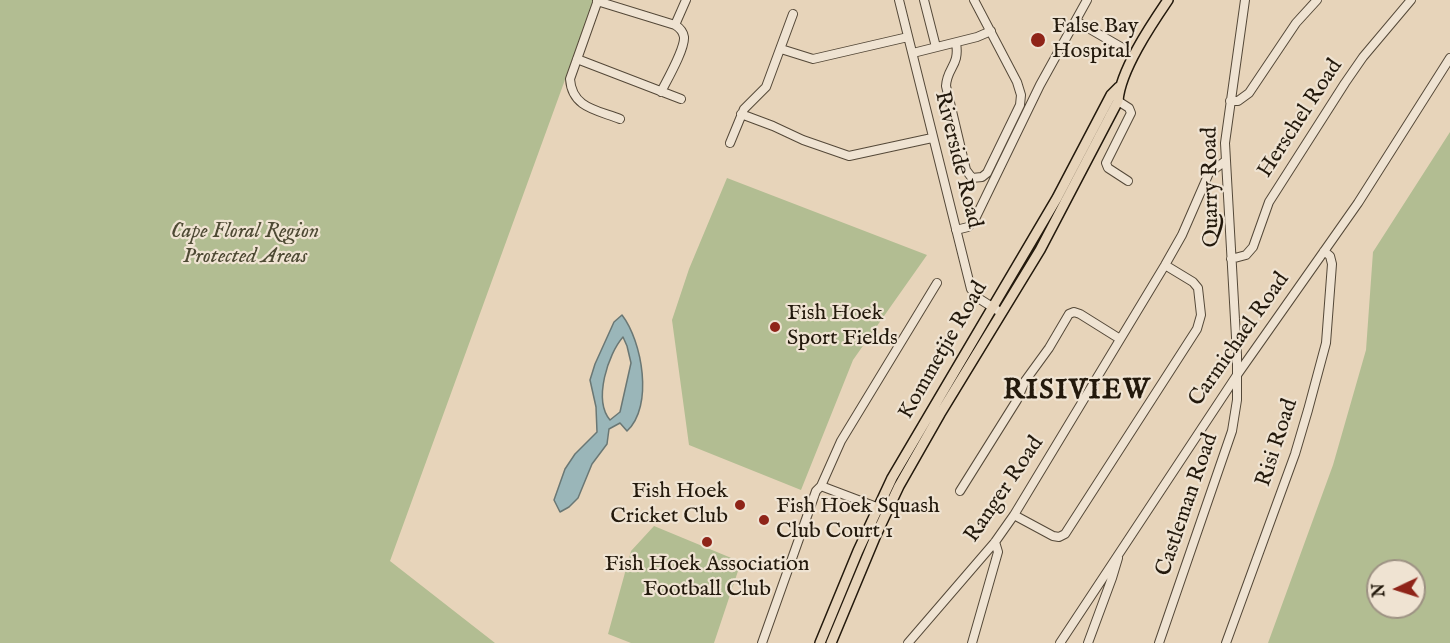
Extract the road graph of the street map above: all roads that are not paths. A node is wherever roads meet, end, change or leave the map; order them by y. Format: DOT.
graph roads {
  1 [pos="598,0"];
  2 [pos="686,0"];
  3 [pos="899,0"];
  4 [pos="924,0"];
  5 [pos="974,0"];
  6 [pos="1087,0"];
  7 [pos="1168,0"];
  8 [pos="1245,0"];
  9 [pos="1317,0"];
  10 [pos="1411,0"];
  11 [pos="793,14"];
  12 [pos="1076,21"];
  13 [pos="675,26"];
  14 [pos="991,32"];
  15 [pos="908,37"];
  16 [pos="956,43"];
  17 [pos="936,47"];
  18 [pos="1121,47"];
  19 [pos="781,49"];
  20 [pos="913,53"];
  21 [pos="1450,58"];
  22 [pos="577,59"];
  23 [pos="1119,87"];
  24 [pos="661,92"];
  25 [pos="681,99"];
  26 [pos="1118,101"];
  27 [pos="1230,101"];
  28 [pos="741,114"];
  29 [pos="620,119"];
  30 [pos="932,138"];
  31 [pos="730,143"];
  32 [pos="1224,162"];
  33 [pos="1128,181"];
  34 [pos="956,230"];
  35 [pos="1324,251"];
  36 [pos="1231,258"];
  37 [pos="1166,265"];
  38 [pos="937,283"];
  39 [pos="992,307"];
  40 [pos="1002,313"];
  41 [pos="1120,339"];
  42 [pos="1237,375"];
  43 [pos="821,486"];
  44 [pos="960,491"];
  45 [pos="882,508"];
  46 [pos="1014,515"];
  47 [pos="995,542"];
  48 [pos="1118,554"];
  49 [pos="762,643"];
  50 [pos="820,643"];
  51 [pos="831,643"];
  52 [pos="908,643"];
  53 [pos="972,643"];
  54 [pos="1060,643"];
  55 [pos="1088,643"];
  56 [pos="1159,643"];
  57 [pos="1226,643"];
  1 -- 13 [label="street"];
  1 -- 22 [label="street"];
  2 -- 13 [label="street"];
  3 -- 15 [label="street, Riverside Road"];
  4 -- 17 [label="street"];
  5 -- 14 [label="street"];
  6 -- 12 [label="street"];
  7 -- 23 [label="main road, Kommetjie Road"];
  8 -- 27 [label="street, Quarry Road"];
  9 -- 27 [label="street"];
  10 -- 36 [label="street, Herschel Road"];
  11 -- 19 [label="street"];
  12 -- 18 [label="street"];
  12 -- 34 [label="street"];
  13 -- 24 [label="street"];
  14 -- 16 [label="street"];
  14 -- 16 [label="street"];
  15 -- 19 [label="street"];
  15 -- 20 [label="street, Riverside Road"];
  16 -- 17 [label="street"];
  17 -- 20 [label="street"];
  19 -- 28 [label="street"];
  20 -- 30 [label="street, Riverside Road"];
  21 -- 35 [label="street, Carmichael Road"];
  22 -- 24 [label="street"];
  22 -- 29 [label="street"];
  23 -- 26 [label="main road, Kommetjie Road"];
  23 -- 39 [label="main road, Kommetjie Road"];
  24 -- 25 [label="street"];
  26 -- 33 [label="street"];
  26 -- 40 [label="main road, Kommetjie Road"];
  27 -- 32 [label="street, Quarry Road"];
  28 -- 30 [label="street"];
  28 -- 31 [label="street"];
  30 -- 34 [label="street, Riverside Road"];
  32 -- 36 [label="street, Quarry Road"];
  32 -- 37 [label="street, Ranger Road"];
  34 -- 39 [label="street, Riverside Road"];
  35 -- 42 [label="street, Carmichael Road"];
  35 -- 57 [label="street, Risi Road"];
  36 -- 42 [label="street, Quarry Road"];
  37 -- 41 [label="street, Ranger Road"];
  37 -- 46 [label="street"];
  38 -- 43 [label="street"];
  39 -- 40 [label="street, Riverside Road"];
  39 -- 45 [label="main road, Kommetjie Road"];
  40 -- 45 [label="main road, Kommetjie Road"];
  41 -- 44 [label="street"];
  41 -- 46 [label="street, Ranger Road"];
  42 -- 48 [label="street, Carmichael Road"];
  42 -- 56 [label="street, Castleman Road"];
  43 -- 45 [label="street"];
  43 -- 49 [label="street"];
  45 -- 50 [label="main road, Kommetjie Road"];
  45 -- 51 [label="main road, Kommetjie Road"];
  46 -- 47 [label="street, Ranger Road"];
  47 -- 52 [label="street, Ranger Road"];
  47 -- 53 [label="street"];
  48 -- 54 [label="street, Carmichael Road"];
  48 -- 55 [label="street"];
}
